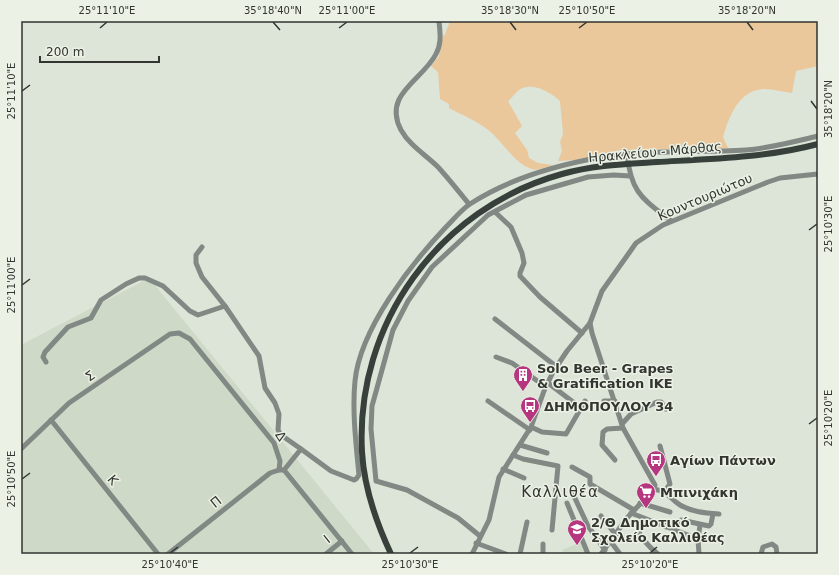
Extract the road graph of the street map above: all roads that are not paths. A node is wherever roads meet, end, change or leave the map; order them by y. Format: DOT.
graph roads {
  1 [pos="439,21"];
  2 [pos="818,136"];
  3 [pos="818,144"];
  4 [pos="627,154"];
  5 [pos="818,174"];
  6 [pos="630,176"];
  7 [pos="469,204"];
  8 [pos="495,212"];
  9 [pos="671,221"];
  10 [pos="202,247"];
  11 [pos="225,306"];
  12 [pos="495,319"];
  13 [pos="590,323"];
  14 [pos="582,332"];
  15 [pos="179,333"];
  16 [pos="496,357"];
  17 [pos="46,362"];
  18 [pos="557,367"];
  19 [pos="547,385"];
  20 [pos="488,401"];
  21 [pos="585,401"];
  22 [pos="604,401"];
  23 [pos="615,401"];
  24 [pos="581,408"];
  25 [pos="666,409"];
  26 [pos="51,420"];
  27 [pos="623,426"];
  28 [pos="531,428"];
  29 [pos="520,445"];
  30 [pos="660,446"];
  31 [pos="21,449"];
  32 [pos="301,449"];
  33 [pos="547,452"];
  34 [pos="513,455"];
  35 [pos="616,460"];
  36 [pos="572,467"];
  37 [pos="503,469"];
  38 [pos="282,470"];
  39 [pos="524,478"];
  40 [pos="654,489"];
  41 [pos="572,492"];
  42 [pos="664,492"];
  43 [pos="568,503"];
  44 [pos="640,503"];
  45 [pos="691,510"];
  46 [pos="632,512"];
  47 [pos="670,512"];
  48 [pos="601,516"];
  49 [pos="646,520"];
  50 [pos="527,522"];
  51 [pos="697,524"];
  52 [pos="666,527"];
  53 [pos="552,530"];
  54 [pos="616,535"];
  55 [pos="480,536"];
  56 [pos="698,539"];
  57 [pos="342,541"];
  58 [pos="611,542"];
  59 [pos="476,544"];
  60 [pos="543,544"];
  61 [pos="603,553"];
  62 [pos="158,554"];
  63 [pos="168,554"];
  64 [pos="326,554"];
  65 [pos="352,554"];
  66 [pos="391,554"];
  67 [pos="472,554"];
  68 [pos="506,554"];
  69 [pos="520,554"];
  70 [pos="543,554"];
  71 [pos="588,554"];
  72 [pos="620,554"];
  73 [pos="658,554"];
  74 [pos="699,554"];
  75 [pos="761,554"];
  76 [pos="777,554"];
  1 -- 7 [label="street"];
  2 -- 4 [label="street"];
  3 -- 66 [label="main road, Ηρακλείου - Μάρθας"];
  4 -- 6 [label="street"];
  4 -- 7 [label="street"];
  5 -- 9 [label="street, Κουντουριώτου"];
  6 -- 8 [label="street"];
  6 -- 9 [label="street"];
  7 -- 32 [label="street"];
  8 -- 14 [label="street"];
  8 -- 55 [label="street"];
  9 -- 13 [label="street, Κουντουριώτου"];
  10 -- 11 [label="street"];
  11 -- 17 [label="street"];
  11 -- 32 [label="street"];
  12 -- 18 [label="street"];
  13 -- 14 [label="street, Κουντουριώτου"];
  13 -- 23 [label="street"];
  14 -- 18 [label="street, Κουντουριώτου"];
  15 -- 26 [label="street, Σ"];
  15 -- 38 [label="street, Δ"];
  16 -- 19 [label="street"];
  18 -- 19 [label="street, Κουντουριώτου"];
  19 -- 24 [label="street"];
  19 -- 28 [label="street, Κουντουριώτου"];
  20 -- 28 [label="street"];
  21 -- 24 [label="street"];
  22 -- 23 [label="street"];
  23 -- 27 [label="street"];
  24 -- 28 [label="street"];
  25 -- 27 [label="street"];
  26 -- 31 [label="street, Σ"];
  26 -- 62 [label="street, Κ"];
  27 -- 35 [label="street"];
  27 -- 40 [label="street"];
  28 -- 29 [label="street, Κουντουριώτου"];
  29 -- 33 [label="street"];
  29 -- 34 [label="street, Κουντουριώτου"];
  30 -- 42 [label="street"];
  32 -- 38 [label="street"];
  34 -- 37 [label="street, Κουντουριώτου"];
  34 -- 53 [label="street"];
  36 -- 46 [label="street"];
  37 -- 39 [label="street"];
  37 -- 55 [label="street, Κουντουριώτου"];
  38 -- 57 [label="street"];
  38 -- 63 [label="street, Π"];
  40 -- 42 [label="street"];
  40 -- 44 [label="street"];
  41 -- 61 [label="street"];
  42 -- 45 [label="street"];
  43 -- 71 [label="street"];
  44 -- 46 [label="street"];
  44 -- 47 [label="street"];
  45 -- 51 [label="street"];
  45 -- 51 [label="street"];
  46 -- 49 [label="street"];
  46 -- 54 [label="street"];
  48 -- 54 [label="street"];
  49 -- 52 [label="street"];
  49 -- 73 [label="street"];
  50 -- 69 [label="street"];
  51 -- 52 [label="street"];
  51 -- 56 [label="street"];
  52 -- 56 [label="street"];
  54 -- 58 [label="street"];
  55 -- 59 [label="street, Κουντουριώτου"];
  56 -- 74 [label="street"];
  57 -- 64 [label="street, Ι"];
  57 -- 65 [label="street"];
  58 -- 61 [label="street"];
  58 -- 72 [label="street"];
  59 -- 67 [label="street, Κουντουριώτου"];
  59 -- 68 [label="street"];
  60 -- 70 [label="street"];
  75 -- 76 [label="street"];
}
